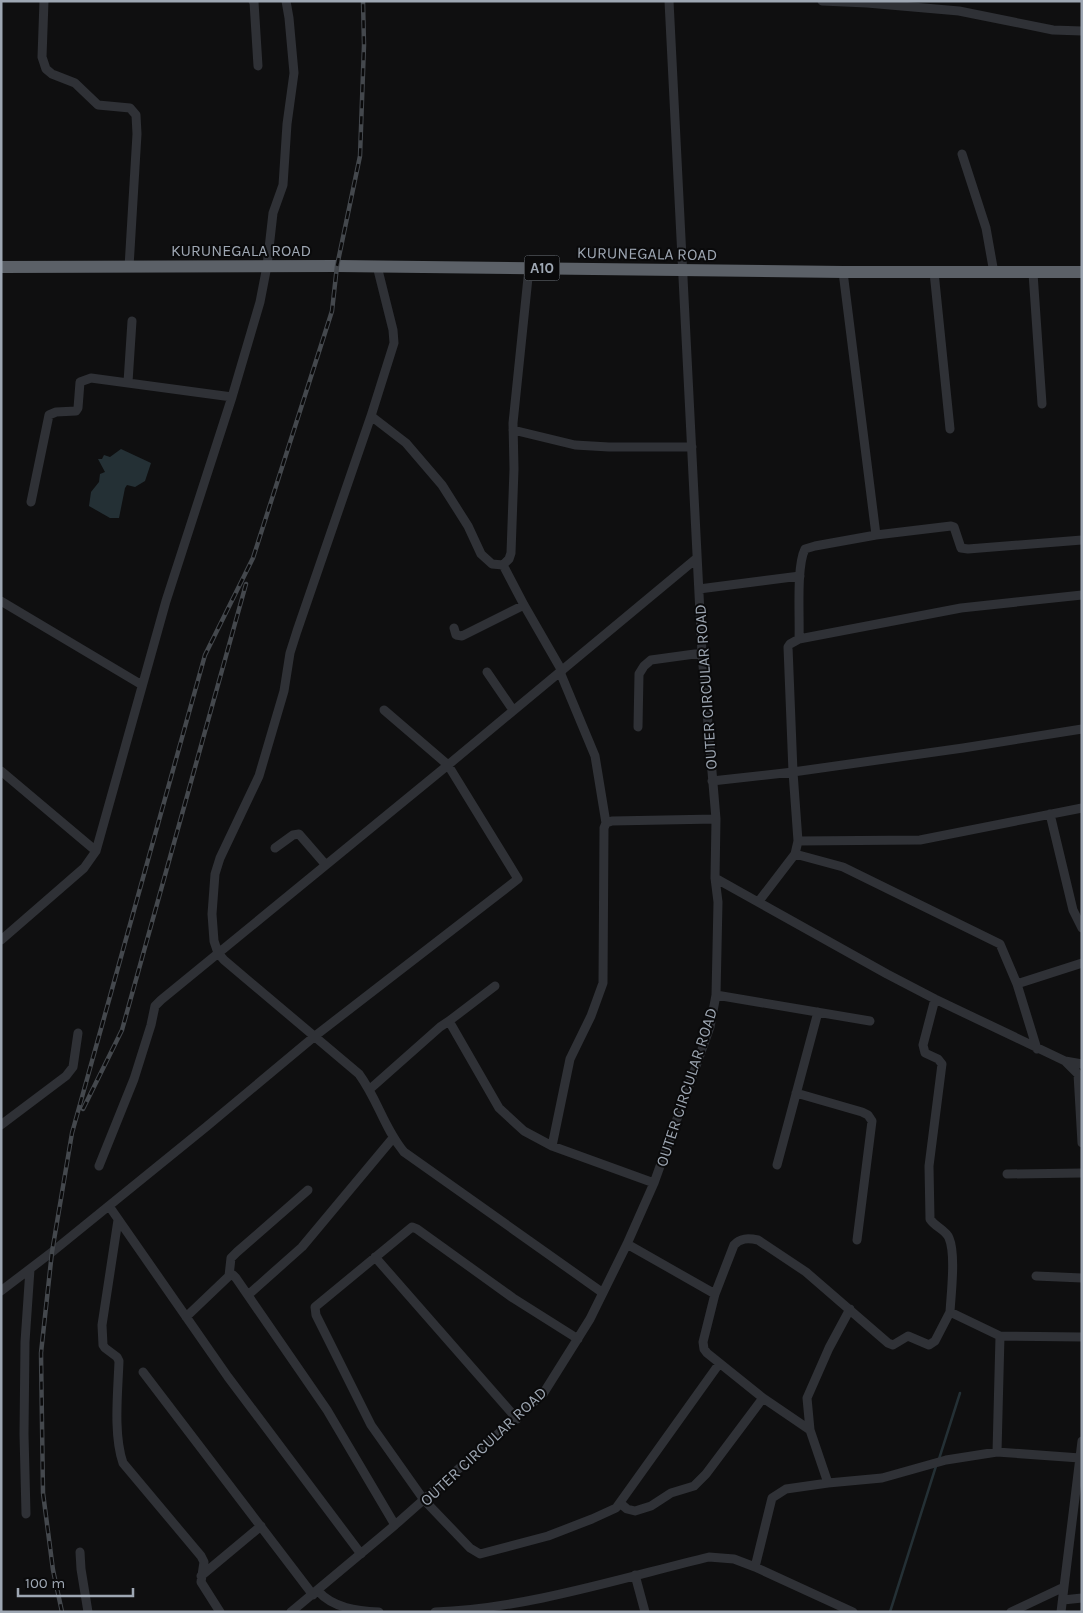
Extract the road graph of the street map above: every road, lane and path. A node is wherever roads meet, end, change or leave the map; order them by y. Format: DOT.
graph roads {
  1 [pos="44,1"];
  2 [pos="253,1"];
  3 [pos="286,1"];
  4 [pos="670,1"];
  5 [pos="822,1"];
  6 [pos="1082,31"];
  7 [pos="258,66"];
  8 [pos="962,154"];
  9 [pos="267,266"];
  10 [pos="377,266"];
  11 [pos="1,267"];
  12 [pos="129,267"];
  13 [pos="529,268"];
  14 [pos="684,270"];
  15 [pos="843,272"];
  16 [pos="934,272"];
  17 [pos="1082,272"];
  18 [pos="994,273"];
  19 [pos="1033,273"];
  20 [pos="132,321"];
  21 [pos="128,382"];
  22 [pos="232,396"];
  23 [pos="1042,404"];
  24 [pos="371,416"];
  25 [pos="950,429"];
  26 [pos="513,430"];
  27 [pos="692,447"];
  28 [pos="31,502"];
  29 [pos="876,535"];
  30 [pos="1082,540"];
  31 [pos="697,558"];
  32 [pos="503,565"];
  33 [pos="800,576"];
  34 [pos="699,589"];
  35 [pos="1082,595"];
  36 [pos="1,601"];
  37 [pos="524,605"];
  38 [pos="454,628"];
  39 [pos="799,639"];
  40 [pos="702,653"];
  41 [pos="487,672"];
  42 [pos="561,672"];
  43 [pos="142,685"];
  44 [pos="384,710"];
  45 [pos="513,710"];
  46 [pos="638,727"];
  47 [pos="1082,729"];
  48 [pos="448,765"];
  49 [pos="1,771"];
  50 [pos="793,772"];
  51 [pos="712,781"];
  52 [pos="1082,808"];
  53 [pos="1050,814"];
  54 [pos="716,819"];
  55 [pos="606,823"];
  56 [pos="798,841"];
  57 [pos="274,848"];
  58 [pos="96,851"];
  59 [pos="795,854"];
  60 [pos="325,864"];
  61 [pos="715,878"];
  62 [pos="759,901"];
  63 [pos="1082,928"];
  64 [pos="1,940"];
  65 [pos="218,953"];
  66 [pos="1082,963"];
  67 [pos="1017,984"];
  68 [pos="495,986"];
  69 [pos="716,995"];
  70 [pos="935,999"];
  71 [pos="818,1012"];
  72 [pos="449,1021"];
  73 [pos="870,1021"];
  74 [pos="78,1033"];
  75 [pos="315,1036"];
  76 [pos="1037,1048"];
  77 [pos="1065,1061"];
  78 [pos="1082,1064"];
  79 [pos="370,1089"];
  80 [pos="796,1094"];
  81 [pos="1,1125"];
  82 [pos="392,1138"];
  83 [pos="1082,1143"];
  84 [pos="552,1146"];
  85 [pos="777,1165"];
  86 [pos="99,1166"];
  87 [pos="1082,1172"];
  88 [pos="1007,1174"];
  89 [pos="654,1182"];
  90 [pos="308,1190"];
  91 [pos="109,1206"];
  92 [pos="118,1220"];
  93 [pos="857,1240"];
  94 [pos="627,1244"];
  95 [pos="375,1257"];
  96 [pos="30,1269"];
  97 [pos="229,1276"];
  98 [pos="1036,1276"];
  99 [pos="1082,1278"];
  100 [pos="1,1291"];
  101 [pos="603,1293"];
  102 [pos="715,1294"];
  103 [pos="248,1295"];
  104 [pos="850,1309"];
  105 [pos="950,1312"];
  106 [pos="186,1317"];
  107 [pos="1000,1336"];
  108 [pos="1082,1337"];
  109 [pos="578,1339"];
  110 [pos="719,1364"];
  111 [pos="143,1372"];
  112 [pos="763,1398"];
  113 [pos="517,1419"];
  114 [pos="810,1430"];
  115 [pos="1082,1441"];
  116 [pos="997,1452"];
  117 [pos="1080,1458"];
  118 [pos="828,1483"];
  119 [pos="424,1500"];
  120 [pos="620,1503"];
  121 [pos="26,1514"];
  122 [pos="395,1525"];
  123 [pos="261,1526"];
  124 [pos="80,1552"];
  125 [pos="361,1554"];
  126 [pos="755,1567"];
  127 [pos="635,1575"];
  128 [pos="200,1577"];
  129 [pos="1064,1587"];
  130 [pos="318,1594"];
  131 [pos="1082,1598"];
  132 [pos="1063,1600"];
  133 [pos="360,1611"];
  134 [pos="88,1612"];
  135 [pos="220,1612"];
  136 [pos="292,1612"];
  137 [pos="340,1612"];
  138 [pos="379,1612"];
  139 [pos="435,1612"];
  140 [pos="645,1612"];
  141 [pos="853,1612"];
  142 [pos="1011,1612"];
  143 [pos="1061,1612"];
  1 -- 12 [label="street"];
  2 -- 7 [label="street"];
  3 -- 9 [label="street"];
  4 -- 14 [label="street, OUTER CIRCULAR ROAD"];
  5 -- 6 [label="street"];
  8 -- 18 [label="street"];
  9 -- 10 [label="highway, KURUNEGALA ROAD / A10"];
  9 -- 12 [label="highway, KURUNEGALA ROAD / A10"];
  9 -- 22 [label="street"];
  10 -- 13 [label="highway, KURUNEGALA ROAD / A10"];
  10 -- 24 [label="street"];
  11 -- 12 [label="highway, KURUNEGALA ROAD / A10"];
  13 -- 14 [label="highway, KURUNEGALA ROAD / A10"];
  13 -- 26 [label="street"];
  14 -- 15 [label="highway, KURUNEGALA ROAD / A10"];
  14 -- 27 [label="street, OUTER CIRCULAR ROAD"];
  15 -- 16 [label="highway, KURUNEGALA ROAD / A10"];
  15 -- 29 [label="street"];
  16 -- 18 [label="highway, KURUNEGALA ROAD / A10"];
  16 -- 25 [label="street"];
  17 -- 19 [label="highway, KURUNEGALA ROAD / A10"];
  18 -- 19 [label="highway, KURUNEGALA ROAD / A10"];
  19 -- 23 [label="street"];
  20 -- 21 [label="street"];
  21 -- 22 [label="street"];
  21 -- 28 [label="street"];
  22 -- 43 [label="street"];
  24 -- 32 [label="street"];
  24 -- 65 [label="street"];
  26 -- 27 [label="street"];
  26 -- 32 [label="street"];
  27 -- 31 [label="street, OUTER CIRCULAR ROAD"];
  29 -- 30 [label="street"];
  29 -- 33 [label="street"];
  31 -- 34 [label="street, OUTER CIRCULAR ROAD"];
  31 -- 42 [label="street"];
  32 -- 37 [label="street"];
  33 -- 34 [label="street"];
  33 -- 39 [label="street"];
  34 -- 40 [label="street, OUTER CIRCULAR ROAD"];
  35 -- 39 [label="street"];
  36 -- 43 [label="street"];
  37 -- 38 [label="street"];
  37 -- 42 [label="street"];
  39 -- 50 [label="street"];
  40 -- 46 [label="street"];
  40 -- 51 [label="street, OUTER CIRCULAR ROAD"];
  41 -- 45 [label="street"];
  42 -- 45 [label="street"];
  42 -- 55 [label="street"];
  43 -- 58 [label="street"];
  44 -- 48 [label="street"];
  45 -- 48 [label="street"];
  47 -- 50 [label="street"];
  48 -- 60 [label="street"];
  48 -- 75 [label="street"];
  49 -- 58 [label="street"];
  50 -- 51 [label="street"];
  50 -- 56 [label="street"];
  51 -- 54 [label="street, OUTER CIRCULAR ROAD"];
  52 -- 53 [label="street"];
  53 -- 56 [label="street"];
  53 -- 63 [label="street"];
  54 -- 55 [label="street"];
  54 -- 61 [label="street, OUTER CIRCULAR ROAD"];
  55 -- 84 [label="street"];
  56 -- 59 [label="street"];
  57 -- 60 [label="street"];
  58 -- 64 [label="street"];
  59 -- 62 [label="street"];
  59 -- 67 [label="street"];
  60 -- 65 [label="street"];
  61 -- 62 [label="street"];
  61 -- 69 [label="street, OUTER CIRCULAR ROAD"];
  62 -- 70 [label="street"];
  65 -- 75 [label="street"];
  65 -- 86 [label="street"];
  66 -- 67 [label="street"];
  67 -- 76 [label="street"];
  68 -- 72 [label="street"];
  69 -- 71 [label="street"];
  69 -- 89 [label="street, OUTER CIRCULAR ROAD"];
  70 -- 76 [label="street"];
  70 -- 105 [label="street"];
  71 -- 73 [label="street"];
  71 -- 80 [label="street"];
  72 -- 79 [label="street"];
  72 -- 84 [label="street"];
  74 -- 81 [label="street"];
  75 -- 79 [label="street"];
  75 -- 91 [label="street"];
  76 -- 77 [label="street"];
  77 -- 78 [label="street"];
  77 -- 83 [label="street"];
  79 -- 82 [label="street"];
  80 -- 85 [label="street"];
  80 -- 93 [label="street"];
  82 -- 101 [label="street"];
  82 -- 103 [label="street"];
  84 -- 89 [label="street"];
  87 -- 88 [label="street"];
  89 -- 94 [label="street, OUTER CIRCULAR ROAD"];
  90 -- 97 [label="street"];
  91 -- 92 [label="street"];
  91 -- 96 [label="street"];
  92 -- 106 [label="street"];
  92 -- 128 [label="street"];
  94 -- 101 [label="street, OUTER CIRCULAR ROAD"];
  94 -- 102 [label="street"];
  95 -- 109 [label="street"];
  95 -- 113 [label="street"];
  95 -- 119 [label="street"];
  96 -- 100 [label="street"];
  96 -- 121 [label="street"];
  97 -- 103 [label="street"];
  97 -- 106 [label="street"];
  98 -- 99 [label="street"];
  101 -- 109 [label="street, OUTER CIRCULAR ROAD"];
  102 -- 104 [label="street"];
  102 -- 110 [label="street"];
  103 -- 122 [label="street"];
  104 -- 105 [label="street"];
  104 -- 114 [label="street"];
  105 -- 107 [label="street"];
  106 -- 125 [label="street"];
  107 -- 108 [label="street"];
  107 -- 116 [label="street"];
  109 -- 113 [label="street, OUTER CIRCULAR ROAD"];
  110 -- 112 [label="street"];
  110 -- 120 [label="street"];
  111 -- 123 [label="street"];
  112 -- 114 [label="street"];
  112 -- 120 [label="street"];
  113 -- 119 [label="street, OUTER CIRCULAR ROAD"];
  114 -- 118 [label="street"];
  115 -- 117 [label="street"];
  116 -- 117 [label="street"];
  116 -- 118 [label="street"];
  117 -- 129 [label="street"];
  118 -- 126 [label="street"];
  119 -- 120 [label="street"];
  119 -- 122 [label="street, OUTER CIRCULAR ROAD"];
  122 -- 125 [label="street, OUTER CIRCULAR ROAD"];
  123 -- 128 [label="street"];
  123 -- 130 [label="street"];
  124 -- 134 [label="street"];
  125 -- 130 [label="street, OUTER CIRCULAR ROAD"];
  126 -- 127 [label="street"];
  126 -- 141 [label="street"];
  127 -- 139 [label="street"];
  127 -- 140 [label="street"];
  128 -- 135 [label="street"];
  129 -- 132 [label="street"];
  129 -- 142 [label="street"];
  130 -- 133 [label="street"];
  130 -- 136 [label="street, OUTER CIRCULAR ROAD"];
  130 -- 137 [label="street"];
  131 -- 132 [label="street"];
  132 -- 143 [label="street"];
  133 -- 138 [label="street"];
}
